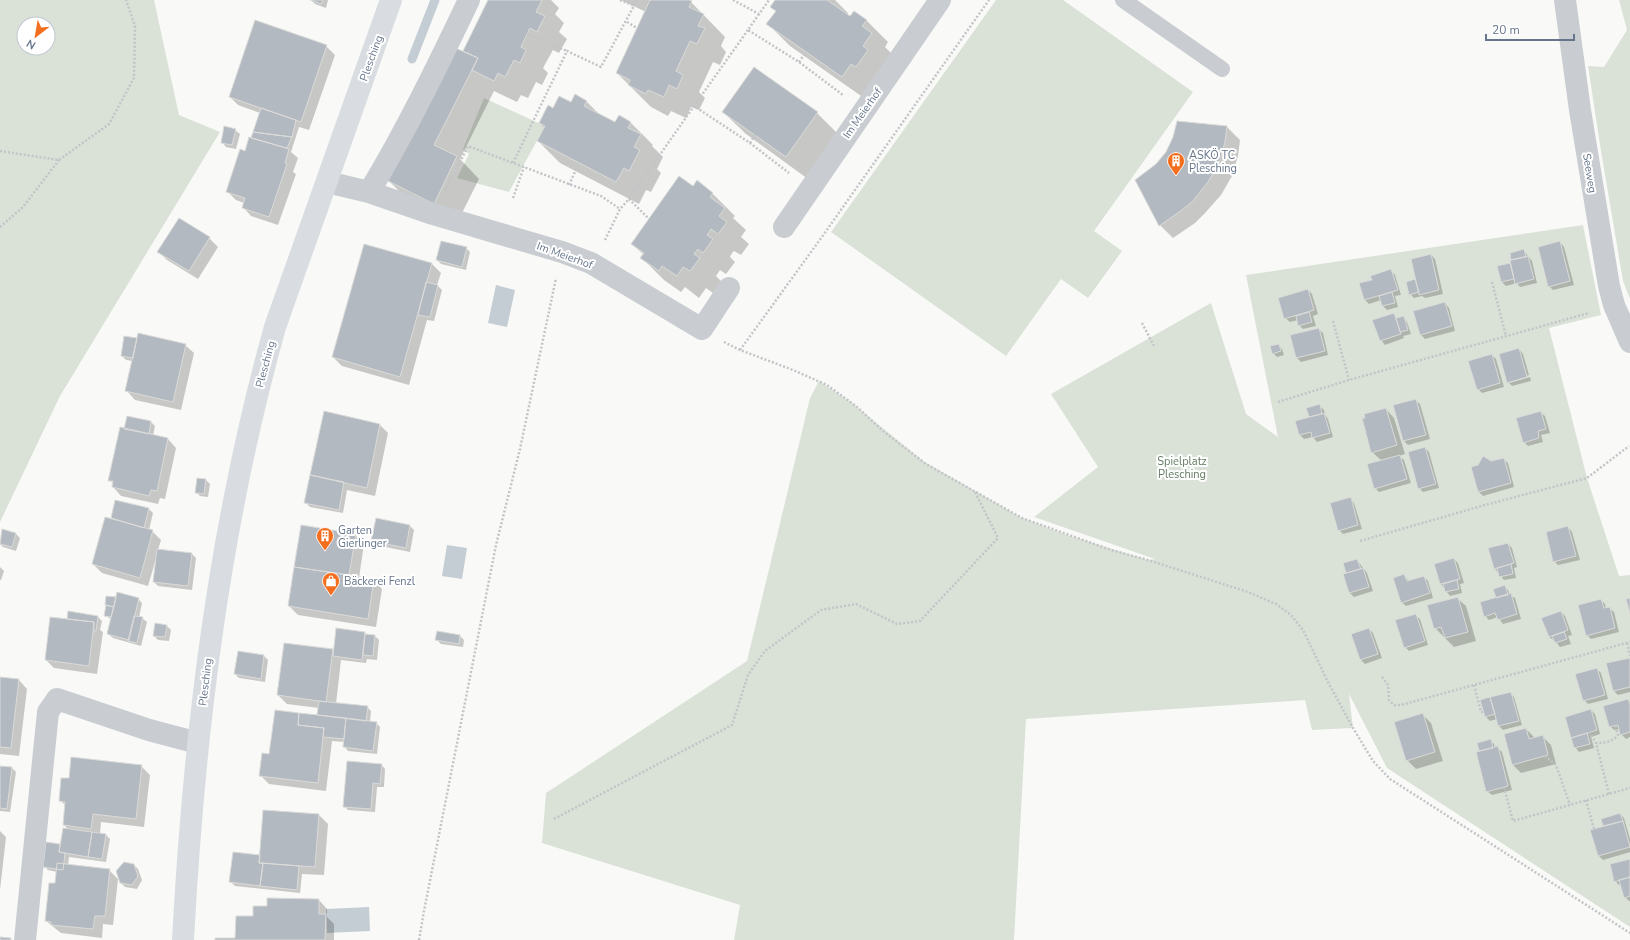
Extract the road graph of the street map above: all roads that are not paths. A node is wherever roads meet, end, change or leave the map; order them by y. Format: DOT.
graph roads {
  1 [pos="391,0"];
  2 [pos="469,0"];
  3 [pos="940,0"];
  4 [pos="1123,0"];
  5 [pos="1565,0"];
  6 [pos="1222,69"];
  7 [pos="327,182"];
  8 [pos="369,192"];
  9 [pos="784,227"];
  10 [pos="729,288"];
  11 [pos="1630,342"];
  12 [pos="198,743"];
  13 [pos="25,940"];
  14 [pos="183,940"];
  1 -- 7 [label="main road, Plesching"];
  2 -- 8 [label="street"];
  3 -- 9 [label="street, Im Meierhof"];
  4 -- 6 [label="lane"];
  5 -- 11 [label="street, Seeweg"];
  7 -- 8 [label="street, Im Meierhof"];
  7 -- 12 [label="main road, Plesching"];
  8 -- 10 [label="street, Im Meierhof"];
  12 -- 13 [label="street"];
  12 -- 14 [label="main road, Plesching"];
}
